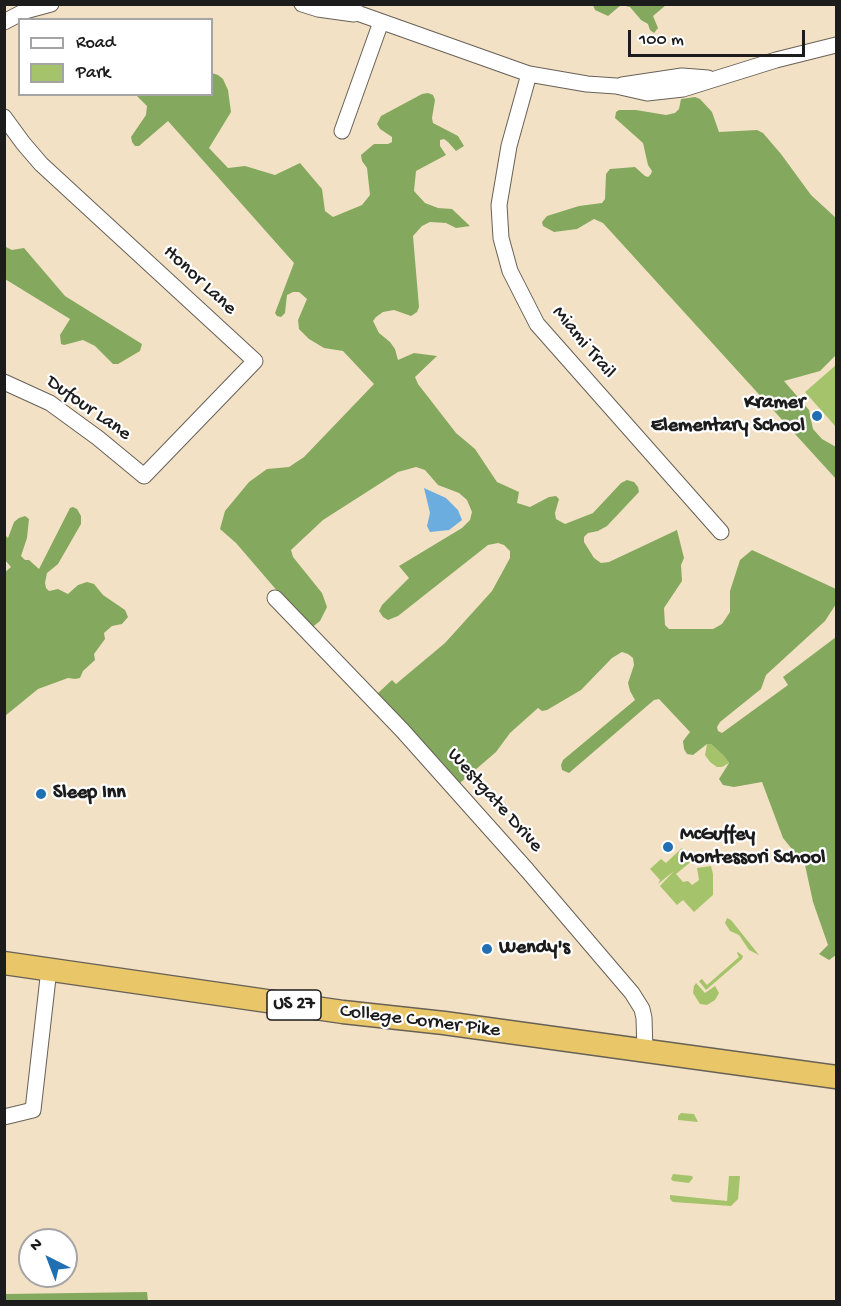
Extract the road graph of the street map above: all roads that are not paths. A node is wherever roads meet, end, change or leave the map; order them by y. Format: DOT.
graph roads {
  1 [pos="51,4"];
  2 [pos="302,4"];
  3 [pos="343,4"];
  4 [pos="360,15"];
  5 [pos="4,22"];
  6 [pos="381,22"];
  7 [pos="837,45"];
  8 [pos="529,74"];
  9 [pos="4,117"];
  10 [pos="342,131"];
  11 [pos="4,382"];
  12 [pos="144,476"];
  13 [pos="721,532"];
  14 [pos="275,598"];
  15 [pos="4,963"];
  16 [pos="49,969"];
  17 [pos="645,1052"];
  18 [pos="837,1077"];
  19 [pos="4,1117"];
  1 -- 5 [label="street"];
  2 -- 4 [label="street"];
  3 -- 4 [label="street"];
  4 -- 6 [label="street"];
  6 -- 8 [label="street"];
  6 -- 10 [label="street"];
  7 -- 8 [label="street"];
  8 -- 13 [label="street, Miami Trail"];
  9 -- 12 [label="street, Honor Lane"];
  11 -- 12 [label="street, Dufour Lane"];
  14 -- 17 [label="street, Westgate Drive"];
  15 -- 16 [label="highway, College Corner Pike / US 27"];
  16 -- 17 [label="highway, College Corner Pike / US 27"];
  16 -- 19 [label="street"];
  17 -- 18 [label="highway, College Corner Pike / US 27"];
}
